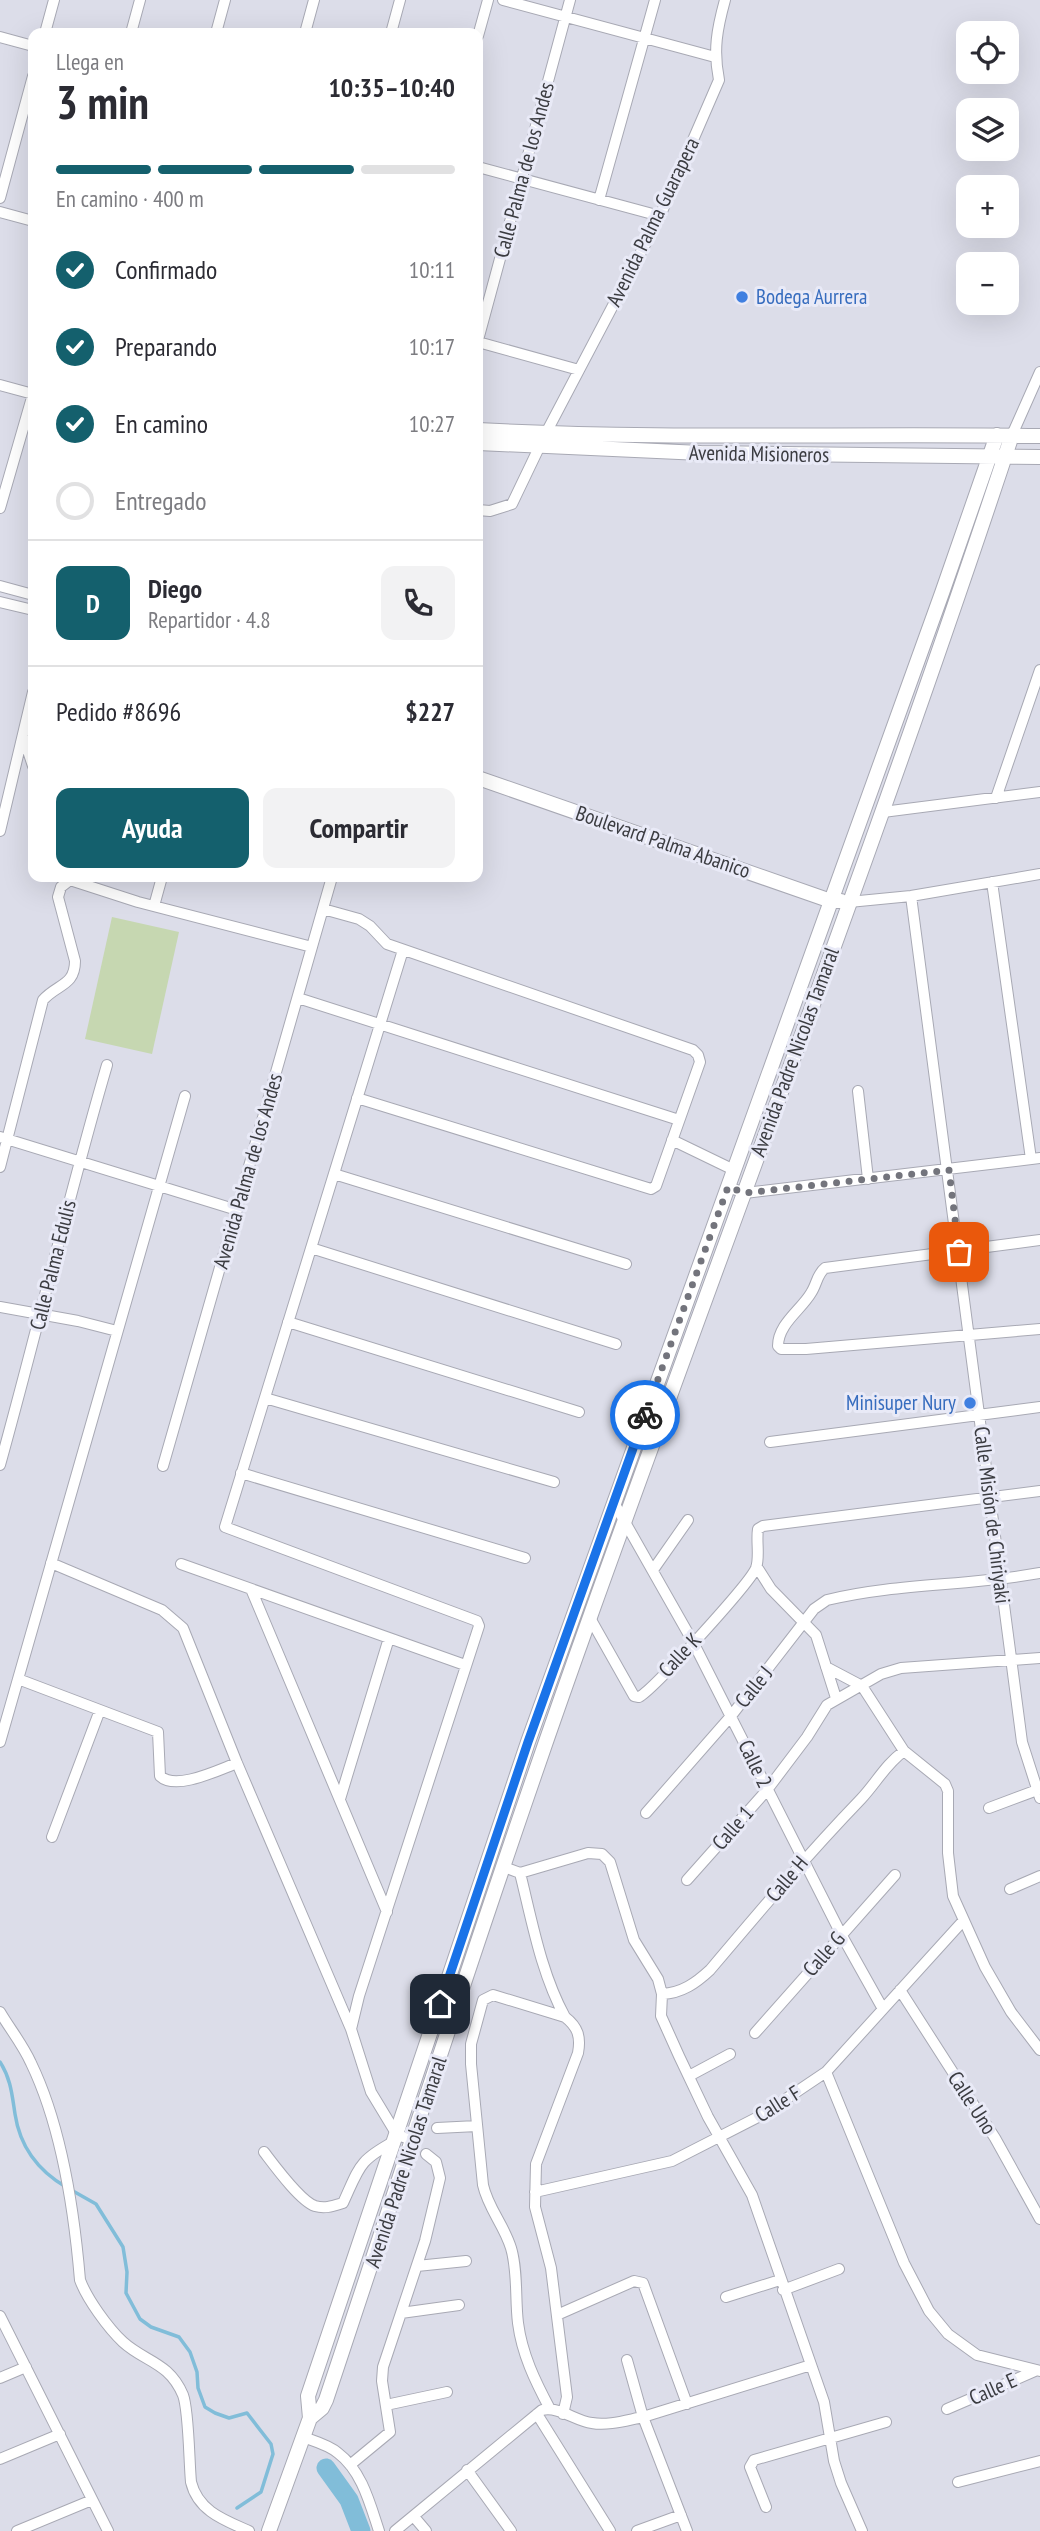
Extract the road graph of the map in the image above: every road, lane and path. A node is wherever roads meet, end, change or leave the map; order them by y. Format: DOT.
graph roads {
  1 [pos="54,0"];
  2 [pos="140,0"];
  3 [pos="225,0"];
  4 [pos="314,0"];
  5 [pos="400,0"];
  6 [pos="488,0"];
  7 [pos="503,0"];
  8 [pos="570,0"];
  9 [pos="655,0"];
  10 [pos="725,0"];
  11 [pos="565,17"];
  12 [pos="46,28"];
  13 [pos="132,28"];
  14 [pos="217,28"];
  15 [pos="306,28"];
  16 [pos="392,28"];
  17 [pos="480,28"];
  18 [pos="0,37"];
  19 [pos="645,38"];
  20 [pos="28,45"];
  21 [pos="715,57"];
  22 [pos="28,94"];
  23 [pos="483,168"];
  24 [pos="522,178"];
  25 [pos="0,198"];
  26 [pos="599,200"];
  27 [pos="0,212"];
  28 [pos="660,216"];
  29 [pos="28,219"];
  30 [pos="483,322"];
  31 [pos="483,342"];
  32 [pos="579,370"];
  33 [pos="1040,372"];
  34 [pos="0,385"];
  35 [pos="28,393"];
  36 [pos="28,411"];
  37 [pos="483,431"];
  38 [pos="997,435"];
  39 [pos="1012,435"];
  40 [pos="1040,436"];
  41 [pos="543,440"];
  42 [pos="483,443"];
  43 [pos="990,457"];
  44 [pos="1005,457"];
  45 [pos="1040,457"];
  46 [pos="0,508"];
  47 [pos="483,510"];
  48 [pos="0,586"];
  49 [pos="28,594"];
  50 [pos="0,601"];
  51 [pos="28,609"];
  52 [pos="1040,670"];
  53 [pos="28,713"];
  54 [pos="23,734"];
  55 [pos="28,750"];
  56 [pos="483,780"];
  57 [pos="1040,792"];
  58 [pos="996,798"];
  59 [pos="883,812"];
  60 [pos="0,831"];
  61 [pos="1040,874"];
  62 [pos="66,882"];
  63 [pos="82,882"];
  64 [pos="161,882"];
  65 [pos="331,882"];
  66 [pos="992,882"];
  67 [pos="911,895"];
  68 [pos="831,901"];
  69 [pos="849,902"];
  70 [pos="155,906"];
  71 [pos="323,909"];
  72 [pos="312,947"];
  73 [pos="403,950"];
  74 [pos="298,998"];
  75 [pos="380,1025"];
  76 [pos="107,1065"];
  77 [pos="858,1091"];
  78 [pos="184,1096"];
  79 [pos="357,1098"];
  80 [pos="679,1120"];
  81 [pos="4,1139"];
  82 [pos="672,1140"];
  83 [pos="1035,1159"];
  84 [pos="79,1161"];
  85 [pos="0,1167"];
  86 [pos="734,1170"];
  87 [pos="949,1170"];
  88 [pos="334,1174"];
  89 [pos="868,1179"];
  90 [pos="159,1186"];
  91 [pos="728,1187"];
  92 [pos="745,1193"];
  93 [pos="237,1210"];
  94 [pos="1040,1240"];
  95 [pos="311,1248"];
  96 [pos="959,1252"];
  97 [pos="626,1264"];
  98 [pos="0,1307"];
  99 [pos="42,1314"];
  100 [pos="288,1322"];
  101 [pos="1040,1329"];
  102 [pos="117,1331"];
  103 [pos="970,1334"];
  104 [pos="616,1344"];
  105 [pos="265,1398"];
  106 [pos="1040,1407"];
  107 [pos="579,1412"];
  108 [pos="979,1415"];
  109 [pos="770,1442"];
  110 [pos="0,1465"];
  111 [pos="163,1466"];
  112 [pos="242,1472"];
  113 [pos="554,1482"];
  114 [pos="1040,1491"];
  115 [pos="990,1498"];
  116 [pos="613,1501"];
  117 [pos="625,1520"];
  118 [pos="688,1520"];
  119 [pos="525,1558"];
  120 [pos="51,1563"];
  121 [pos="181,1564"];
  122 [pos="757,1567"];
  123 [pos="653,1570"];
  124 [pos="1040,1573"];
  125 [pos="1000,1580"];
  126 [pos="251,1589"];
  127 [pos="590,1618"];
  128 [pos="805,1621"];
  129 [pos="389,1638"];
  130 [pos="693,1642"];
  131 [pos="1040,1658"];
  132 [pos="1010,1662"];
  133 [pos="465,1665"];
  134 [pos="826,1667"];
  135 [pos="18,1679"];
  136 [pos="862,1686"];
  137 [pos="836,1698"];
  138 [pos="100,1710"];
  139 [pos="731,1716"];
  140 [pos="0,1742"];
  141 [pos="904,1751"];
  142 [pos="237,1763"];
  143 [pos="767,1790"];
  144 [pos="1039,1792"];
  145 [pos="340,1799"];
  146 [pos="989,1808"];
  147 [pos="646,1813"];
  148 [pos="52,1837"];
  149 [pos="803,1859"];
  150 [pos="504,1867"];
  151 [pos="520,1872"];
  152 [pos="895,1875"];
  153 [pos="1040,1876"];
  154 [pos="687,1880"];
  155 [pos="1010,1889"];
  156 [pos="387,1912"];
  157 [pos="963,1921"];
  158 [pos="841,1934"];
  159 [pos="900,1990"];
  160 [pos="662,1994"];
  161 [pos="883,2009"];
  162 [pos="0,2012"];
  163 [pos="565,2017"];
  164 [pos="351,2029"];
  165 [pos="755,2033"];
  166 [pos="1040,2050"];
  167 [pos="730,2054"];
  168 [pos="826,2072"];
  169 [pos="689,2076"];
  170 [pos="477,2126"];
  171 [pos="437,2128"];
  172 [pos="720,2136"];
  173 [pos="396,2138"];
  174 [pos="413,2140"];
  175 [pos="264,2152"];
  176 [pos="426,2154"];
  177 [pos="535,2192"];
  178 [pos="1040,2219"];
  179 [pos="466,2261"];
  180 [pos="417,2266"];
  181 [pos="839,2269"];
  182 [pos="782,2285"];
  183 [pos="726,2297"];
  184 [pos="459,2305"];
  185 [pos="401,2313"];
  186 [pos="557,2315"];
  187 [pos="0,2316"];
  188 [pos="627,2360"];
  189 [pos="811,2365"];
  190 [pos="26,2367"];
  191 [pos="1037,2371"];
  192 [pos="0,2378"];
  193 [pos="447,2392"];
  194 [pos="687,2404"];
  195 [pos="386,2405"];
  196 [pos="550,2409"];
  197 [pos="947,2409"];
  198 [pos="537,2414"];
  199 [pos="563,2414"];
  200 [pos="643,2417"];
  201 [pos="310,2418"];
  202 [pos="886,2422"];
  203 [pos="60,2434"];
  204 [pos="303,2437"];
  205 [pos="831,2437"];
  206 [pos="0,2459"];
  207 [pos="1040,2461"];
  208 [pos="351,2465"];
  209 [pos="467,2470"];
  210 [pos="958,2482"];
  211 [pos="92,2500"];
  212 [pos="766,2507"];
  213 [pos="681,2515"];
  214 [pos="415,2518"];
  215 [pos="17,2531"];
  216 [pos="108,2531"];
  217 [pos="249,2531"];
  218 [pos="269,2531"];
  219 [pos="379,2531"];
  220 [pos="395,2531"];
  221 [pos="426,2531"];
  222 [pos="510,2531"];
  223 [pos="610,2531"];
  224 [pos="637,2531"];
  225 [pos="687,2531"];
  226 [pos="862,2531"];
  1 -- 12 [label="street"];
  2 -- 13 [label="street"];
  3 -- 14 [label="street"];
  4 -- 15 [label="street"];
  5 -- 16 [label="street"];
  6 -- 17 [label="street"];
  7 -- 11 [label="street"];
  8 -- 11 [label="street, Calle Palma de los Andes"];
  9 -- 19 [label="street"];
  10 -- 21 [label="street, Avenida Palma Guarapera"];
  11 -- 19 [label="street"];
  11 -- 24 [label="street, Calle Palma de los Andes"];
  18 -- 20 [label="street"];
  19 -- 21 [label="street"];
  19 -- 26 [label="street"];
  21 -- 28 [label="street, Avenida Palma Guarapera"];
  22 -- 25 [label="street"];
  23 -- 24 [label="street"];
  24 -- 26 [label="street"];
  24 -- 30 [label="street, Calle Palma de los Andes"];
  26 -- 28 [label="street"];
  27 -- 29 [label="street"];
  28 -- 32 [label="street, Avenida Palma Guarapera"];
  31 -- 32 [label="street"];
  32 -- 41 [label="street, Avenida Palma Guarapera"];
  33 -- 39 [label="street"];
  34 -- 35 [label="street"];
  36 -- 46 [label="street"];
  37 -- 41 [label="street, Avenida Misioneros"];
  38 -- 39 [label="street, Avenida Misioneros"];
  38 -- 41 [label="street, Avenida Misioneros"];
  38 -- 43 [label="street, Avenida Padre Nicolas Tamaral"];
  39 -- 40 [label="street, Avenida Misioneros"];
  39 -- 44 [label="street, Avenida Padre Nicolas Tamaral"];
  41 -- 42 [label="street, Avenida Misioneros"];
  41 -- 43 [label="street, Avenida Misioneros"];
  41 -- 47 [label="street, Avenida Palma Guarapera"];
  43 -- 44 [label="street, Avenida Misioneros"];
  43 -- 68 [label="street, Avenida Padre Nicolas Tamaral"];
  44 -- 45 [label="street, Avenida Misioneros"];
  44 -- 59 [label="street, Avenida Padre Nicolas Tamaral"];
  48 -- 49 [label="street"];
  50 -- 51 [label="street"];
  52 -- 58 [label="street"];
  53 -- 54 [label="street"];
  54 -- 55 [label="street"];
  54 -- 60 [label="street"];
  56 -- 68 [label="street, Boulevard Palma Abanico"];
  57 -- 58 [label="street"];
  58 -- 59 [label="street"];
  59 -- 69 [label="street, Avenida Padre Nicolas Tamaral"];
  61 -- 66 [label="street"];
  62 -- 81 [label="street"];
  63 -- 70 [label="street"];
  64 -- 70 [label="street"];
  65 -- 71 [label="street, Avenida Palma de los Andes"];
  66 -- 67 [label="street"];
  66 -- 83 [label="street"];
  67 -- 69 [label="street"];
  67 -- 87 [label="street, Calle Misión de Chiriyaki"];
  68 -- 69 [label="street, Boulevard Palma Abanico"];
  68 -- 86 [label="street, Avenida Padre Nicolas Tamaral"];
  69 -- 92 [label="street, Avenida Padre Nicolas Tamaral"];
  70 -- 72 [label="street"];
  71 -- 72 [label="street, Avenida Palma de los Andes"];
  71 -- 73 [label="street"];
  72 -- 74 [label="street, Avenida Palma de los Andes"];
  73 -- 75 [label="street"];
  73 -- 80 [label="street"];
  74 -- 75 [label="street"];
  74 -- 93 [label="street, Avenida Palma de los Andes"];
  75 -- 79 [label="street"];
  75 -- 80 [label="street"];
  76 -- 84 [label="street, Calle Palma Edulis"];
  77 -- 89 [label="street"];
  78 -- 90 [label="street"];
  79 -- 82 [label="street"];
  79 -- 88 [label="street"];
  80 -- 82 [label="street"];
  81 -- 84 [label="street"];
  81 -- 85 [label="street"];
  82 -- 86 [label="street"];
  83 -- 87 [label="street"];
  84 -- 90 [label="street"];
  84 -- 99 [label="street, Calle Palma Edulis"];
  86 -- 91 [label="street, Avenida Padre Nicolas Tamaral"];
  87 -- 89 [label="street"];
  87 -- 96 [label="street, Calle Misión de Chiriyaki"];
  88 -- 95 [label="street"];
  88 -- 97 [label="street"];
  89 -- 92 [label="street"];
  90 -- 93 [label="street"];
  90 -- 102 [label="street"];
  91 -- 92 [label="street"];
  91 -- 116 [label="street, Avenida Padre Nicolas Tamaral"];
  92 -- 117 [label="street, Avenida Padre Nicolas Tamaral"];
  93 -- 111 [label="street, Avenida Palma de los Andes"];
  94 -- 96 [label="street"];
  95 -- 100 [label="street"];
  95 -- 104 [label="street"];
  96 -- 103 [label="street, Calle Misión de Chiriyaki"];
  96 -- 103 [label="street"];
  98 -- 99 [label="street"];
  99 -- 102 [label="street"];
  99 -- 110 [label="street, Calle Palma Edulis"];
  100 -- 105 [label="street"];
  100 -- 107 [label="street"];
  101 -- 103 [label="street"];
  102 -- 120 [label="street"];
  103 -- 108 [label="street, Calle Misión de Chiriyaki"];
  105 -- 112 [label="street"];
  105 -- 113 [label="street"];
  106 -- 108 [label="street"];
  108 -- 109 [label="street"];
  108 -- 115 [label="street, Calle Misión de Chiriyaki"];
  112 -- 119 [label="street"];
  112 -- 133 [label="street"];
  114 -- 115 [label="street"];
  115 -- 122 [label="street"];
  115 -- 125 [label="street, Calle Misión de Chiriyaki"];
  116 -- 117 [label="street, Calle 2"];
  116 -- 173 [label="street, Avenida Padre Nicolas Tamaral"];
  117 -- 123 [label="street, Calle 2"];
  117 -- 127 [label="street, Avenida Padre Nicolas Tamaral"];
  118 -- 123 [label="street"];
  120 -- 135 [label="street"];
  120 -- 142 [label="street"];
  121 -- 126 [label="street"];
  122 -- 128 [label="street"];
  122 -- 130 [label="street, Calle K"];
  123 -- 130 [label="street, Calle 2"];
  124 -- 125 [label="street, Calle J"];
  125 -- 128 [label="street, Calle J"];
  125 -- 132 [label="street, Calle Misión de Chiriyaki"];
  126 -- 129 [label="street"];
  126 -- 145 [label="street"];
  127 -- 130 [label="street, Calle K"];
  127 -- 150 [label="street, Avenida Padre Nicolas Tamaral"];
  128 -- 134 [label="street"];
  128 -- 139 [label="street, Calle J"];
  129 -- 133 [label="street"];
  129 -- 145 [label="street"];
  130 -- 139 [label="street, Calle 2"];
  131 -- 132 [label="street, Calle 1"];
  132 -- 136 [label="street, Calle 1"];
  132 -- 144 [label="street, Calle Misión de Chiriyaki"];
  133 -- 156 [label="street"];
  134 -- 136 [label="street"];
  134 -- 137 [label="street"];
  135 -- 138 [label="street"];
  135 -- 140 [label="street"];
  136 -- 137 [label="street, Calle 1"];
  136 -- 141 [label="street"];
  137 -- 143 [label="street, Calle 1"];
  138 -- 142 [label="street"];
  138 -- 148 [label="street"];
  139 -- 143 [label="street, Calle 2"];
  139 -- 147 [label="street, Calle J"];
  141 -- 149 [label="street, Calle H"];
  141 -- 157 [label="street"];
  142 -- 164 [label="street"];
  143 -- 149 [label="street, Calle 2"];
  143 -- 154 [label="street, Calle 1"];
  144 -- 146 [label="street"];
  145 -- 156 [label="street"];
  149 -- 158 [label="street, Calle 2"];
  149 -- 160 [label="street, Calle H"];
  150 -- 151 [label="street"];
  150 -- 174 [label="street, Avenida Padre Nicolas Tamaral"];
  151 -- 160 [label="street"];
  151 -- 163 [label="street"];
  152 -- 158 [label="street, Calle G"];
  153 -- 155 [label="street"];
  156 -- 164 [label="street"];
  157 -- 159 [label="street, Calle F"];
  157 -- 166 [label="street"];
  158 -- 161 [label="street, Calle 2"];
  158 -- 165 [label="street, Calle G"];
  159 -- 161 [label="street, Calle F"];
  159 -- 178 [label="street, Calle Uno"];
  160 -- 169 [label="street"];
  161 -- 168 [label="street, Calle F"];
  162 -- 217 [label="street"];
  163 -- 170 [label="street"];
  163 -- 177 [label="street"];
  164 -- 173 [label="street"];
  167 -- 169 [label="street"];
  168 -- 172 [label="street, Calle F"];
  168 -- 191 [label="street"];
  169 -- 172 [label="street"];
  170 -- 171 [label="street"];
  170 -- 196 [label="street"];
  172 -- 177 [label="street, Calle F"];
  172 -- 182 [label="street"];
  173 -- 174 [label="street"];
  173 -- 175 [label="street"];
  173 -- 201 [label="street, Avenida Padre Nicolas Tamaral"];
  174 -- 201 [label="street, Avenida Padre Nicolas Tamaral"];
  176 -- 180 [label="street"];
  177 -- 186 [label="street"];
  179 -- 180 [label="street"];
  180 -- 185 [label="street"];
  181 -- 182 [label="street"];
  182 -- 183 [label="street"];
  182 -- 189 [label="street"];
  184 -- 185 [label="street"];
  185 -- 195 [label="street"];
  186 -- 194 [label="street"];
  186 -- 199 [label="street"];
  187 -- 190 [label="street"];
  188 -- 200 [label="street"];
  189 -- 194 [label="street"];
  189 -- 205 [label="street"];
  190 -- 192 [label="street"];
  190 -- 203 [label="street"];
  191 -- 197 [label="street, Calle E"];
  193 -- 195 [label="street"];
  194 -- 200 [label="street"];
  195 -- 208 [label="street"];
  196 -- 198 [label="street"];
  196 -- 199 [label="street"];
  198 -- 209 [label="street"];
  198 -- 223 [label="street"];
  199 -- 200 [label="street"];
  200 -- 213 [label="street"];
  201 -- 204 [label="street, Avenida Padre Nicolas Tamaral"];
  202 -- 205 [label="street"];
  203 -- 206 [label="street"];
  203 -- 211 [label="street"];
  204 -- 208 [label="street"];
  204 -- 218 [label="street, Avenida Padre Nicolas Tamaral"];
  205 -- 212 [label="street"];
  205 -- 226 [label="street"];
  207 -- 210 [label="street"];
  208 -- 219 [label="street"];
  209 -- 214 [label="street"];
  209 -- 222 [label="street"];
  211 -- 215 [label="street"];
  211 -- 216 [label="street"];
  213 -- 224 [label="street"];
  213 -- 225 [label="street"];
  214 -- 220 [label="street"];
  214 -- 221 [label="street"];
}
